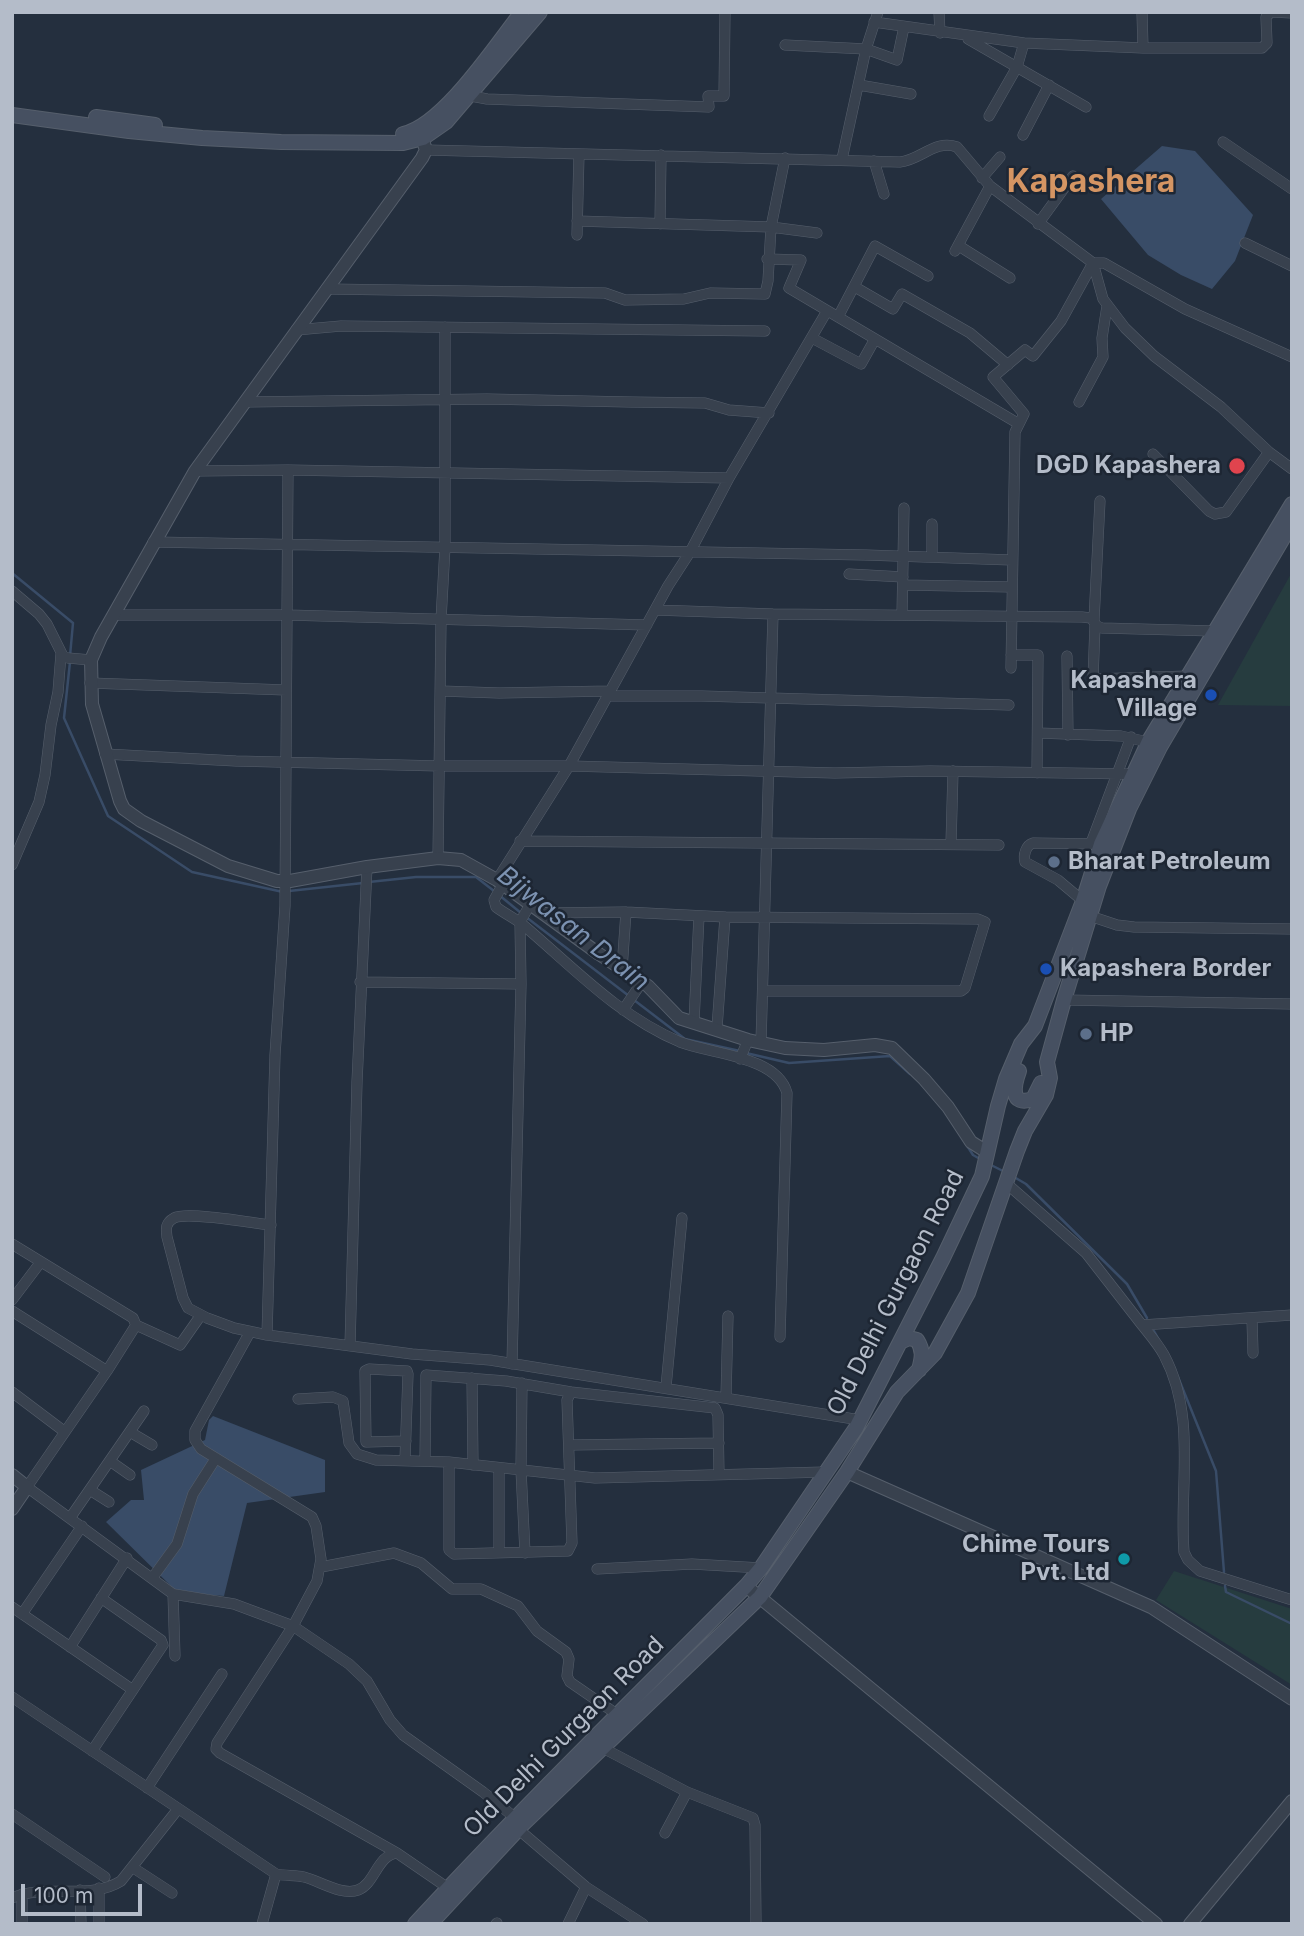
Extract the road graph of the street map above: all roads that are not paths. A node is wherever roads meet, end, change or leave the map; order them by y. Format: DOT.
graph roads {
  1 [pos="522,12"];
  2 [pos="540,12"];
  3 [pos="725,12"];
  4 [pos="939,12"];
  5 [pos="1142,12"];
  6 [pos="1272,12"];
  7 [pos="1292,13"];
  8 [pos="876,17"];
  9 [pos="904,27"];
  10 [pos="940,33"];
  11 [pos="961,35"];
  12 [pos="1024,43"];
  13 [pos="785,45"];
  14 [pos="1143,48"];
  15 [pos="866,49"];
  16 [pos="1017,67"];
  17 [pos="859,85"];
  18 [pos="1049,85"];
  19 [pos="911,94"];
  20 [pos="471,96"];
  21 [pos="12,105"];
  22 [pos="1086,107"];
  23 [pos="12,115"];
  24 [pos="989,116"];
  25 [pos="1023,135"];
  26 [pos="423,139"];
  27 [pos="1223,142"];
  28 [pos="579,154"];
  29 [pos="661,155"];
  30 [pos="1000,157"];
  31 [pos="785,158"];
  32 [pos="842,159"];
  33 [pos="874,161"];
  34 [pos="1073,176"];
  35 [pos="986,182"];
  36 [pos="1292,189"];
  37 [pos="884,194"];
  38 [pos="577,222"];
  39 [pos="660,224"];
  40 [pos="1038,224"];
  41 [pos="771,227"];
  42 [pos="817,233"];
  43 [pos="577,235"];
  44 [pos="1245,243"];
  45 [pos="767,259"];
  46 [pos="1093,263"];
  47 [pos="1292,267"];
  48 [pos="928,276"];
  49 [pos="1010,278"];
  50 [pos="855,287"];
  51 [pos="326,289"];
  52 [pos="1107,306"];
  53 [pos="827,311"];
  54 [pos="838,317"];
  55 [pos="445,327"];
  56 [pos="296,330"];
  57 [pos="765,331"];
  58 [pos="812,338"];
  59 [pos="874,339"];
  60 [pos="1292,357"];
  61 [pos="1008,365"];
  62 [pos="446,399"];
  63 [pos="244,402"];
  64 [pos="1079,402"];
  65 [pos="769,413"];
  66 [pos="1019,424"];
  67 [pos="1269,452"];
  68 [pos="1153,454"];
  69 [pos="1292,469"];
  70 [pos="288,470"];
  71 [pos="195,471"];
  72 [pos="446,473"];
  73 [pos="729,478"];
  74 [pos="1100,501"];
  75 [pos="1292,504"];
  76 [pos="904,508"];
  77 [pos="1292,523"];
  78 [pos="932,524"];
  79 [pos="153,542"];
  80 [pos="288,544"];
  81 [pos="445,547"];
  82 [pos="690,552"];
  83 [pos="904,556"];
  84 [pos="932,556"];
  85 [pos="1012,560"];
  86 [pos="849,574"];
  87 [pos="903,581"];
  88 [pos="1012,587"];
  89 [pos="12,591"];
  90 [pos="655,610"];
  91 [pos="773,614"];
  92 [pos="113,615"];
  93 [pos="287,615"];
  94 [pos="902,615"];
  95 [pos="1011,616"];
  96 [pos="441,620"];
  97 [pos="1095,622"];
  98 [pos="647,625"];
  99 [pos="1214,631"];
  100 [pos="1011,656"];
  101 [pos="1067,656"];
  102 [pos="64,658"];
  103 [pos="89,660"];
  104 [pos="1011,668"];
  105 [pos="1188,676"];
  106 [pos="90,683"];
  107 [pos="286,690"];
  108 [pos="441,691"];
  109 [pos="609,693"];
  110 [pos="771,699"];
  111 [pos="1009,705"];
  112 [pos="1038,733"];
  113 [pos="1068,735"];
  114 [pos="1131,737"];
  115 [pos="1155,744"];
  116 [pos="106,754"];
  117 [pos="285,762"];
  118 [pos="440,766"];
  119 [pos="569,766"];
  120 [pos="769,771"];
  121 [pos="953,771"];
  122 [pos="1037,772"];
  123 [pos="1116,774"];
  124 [pos="1135,774"];
  125 [pos="520,841"];
  126 [pos="766,842"];
  127 [pos="951,844"];
  128 [pos="1096,844"];
  129 [pos="999,845"];
  130 [pos="15,851"];
  131 [pos="439,858"];
  132 [pos="12,865"];
  133 [pos="367,867"];
  134 [pos="500,884"];
  135 [pos="284,885"];
  136 [pos="1083,901"];
  137 [pos="529,906"];
  138 [pos="626,912"];
  139 [pos="545,913"];
  140 [pos="764,915"];
  141 [pos="699,916"];
  142 [pos="725,916"];
  143 [pos="1090,916"];
  144 [pos="521,920"];
  145 [pos="1292,929"];
  146 [pos="622,969"];
  147 [pos="360,982"];
  148 [pos="521,984"];
  149 [pos="640,984"];
  150 [pos="763,990"];
  151 [pos="1064,1000"];
  152 [pos="1292,1004"];
  153 [pos="624,1008"];
  154 [pos="694,1022"];
  155 [pos="1035,1026"];
  156 [pos="717,1028"];
  157 [pos="748,1048"];
  158 [pos="1047,1062"];
  159 [pos="986,1157"];
  160 [pos="1008,1176"];
  161 [pos="682,1218"];
  162 [pos="271,1225"];
  163 [pos="12,1244"];
  164 [pos="40,1263"];
  165 [pos="12,1300"];
  166 [pos="12,1311"];
  167 [pos="201,1315"];
  168 [pos="728,1315"];
  169 [pos="1292,1315"];
  170 [pos="1252,1319"];
  171 [pos="136,1325"];
  172 [pos="1142,1325"];
  173 [pos="250,1332"];
  174 [pos="267,1335"];
  175 [pos="780,1337"];
  176 [pos="900,1342"];
  177 [pos="350,1346"];
  178 [pos="1253,1353"];
  179 [pos="512,1364"];
  180 [pos="919,1370"];
  181 [pos="107,1371"];
  182 [pos="471,1378"];
  183 [pos="522,1382"];
  184 [pos="666,1387"];
  185 [pos="12,1392"];
  186 [pos="571,1392"];
  187 [pos="726,1397"];
  188 [pos="298,1399"];
  189 [pos="144,1411"];
  190 [pos="860,1420"];
  191 [pos="65,1432"];
  192 [pos="130,1432"];
  193 [pos="406,1441"];
  194 [pos="719,1443"];
  195 [pos="152,1445"];
  196 [pos="569,1445"];
  197 [pos="216,1458"];
  198 [pos="405,1460"];
  199 [pos="110,1461"];
  200 [pos="425,1461"];
  201 [pos="449,1462"];
  202 [pos="473,1465"];
  203 [pos="499,1468"];
  204 [pos="850,1469"];
  205 [pos="521,1470"];
  206 [pos="825,1472"];
  207 [pos="719,1474"];
  208 [pos="12,1475"];
  209 [pos="130,1475"];
  210 [pos="570,1475"];
  211 [pos="27,1487"];
  212 [pos="90,1490"];
  213 [pos="109,1502"];
  214 [pos="12,1509"];
  215 [pos="71,1518"];
  216 [pos="82,1526"];
  217 [pos="499,1553"];
  218 [pos="525,1553"];
  219 [pos="127,1558"];
  220 [pos="321,1567"];
  221 [pos="761,1568"];
  222 [pos="597,1569"];
  223 [pos="153,1577"];
  224 [pos="746,1586"];
  225 [pos="173,1594"];
  226 [pos="760,1597"];
  227 [pos="101,1598"];
  228 [pos="1292,1600"];
  229 [pos="12,1607"];
  230 [pos="22,1614"];
  231 [pos="293,1626"];
  232 [pos="175,1638"];
  233 [pos="163,1642"];
  234 [pos="70,1647"];
  235 [pos="176,1656"];
  236 [pos="222,1674"];
  237 [pos="133,1690"];
  238 [pos="1292,1691"];
  239 [pos="12,1697"];
  240 [pos="1292,1699"];
  241 [pos="618,1715"];
  242 [pos="597,1744"];
  243 [pos="92,1751"];
  244 [pos="147,1788"];
  245 [pos="687,1793"];
  246 [pos="1292,1801"];
  247 [pos="178,1809"];
  248 [pos="12,1814"];
  249 [pos="518,1823"];
  250 [pos="665,1833"];
  251 [pos="397,1853"];
  252 [pos="132,1867"];
  253 [pos="276,1874"];
  254 [pos="105,1877"];
  255 [pos="586,1887"];
  256 [pos="99,1888"];
  257 [pos="448,1888"];
  258 [pos="80,1891"];
  259 [pos="172,1893"];
  260 [pos="17,1896"];
  261 [pos="22,1924"];
  262 [pos="81,1924"];
  263 [pos="99,1924"];
  264 [pos="262,1924"];
  265 [pos="415,1924"];
  266 [pos="430,1924"];
  267 [pos="568,1924"];
  268 [pos="643,1924"];
  269 [pos="756,1924"];
  270 [pos="1156,1924"];
  271 [pos="1190,1924"];
  1 -- 26 [label="main road"];
  2 -- 20 [label="main road"];
  3 -- 20 [label="street"];
  4 -- 10 [label="street"];
  5 -- 14 [label="street"];
  6 -- 7 [label="street"];
  6 -- 14 [label="street"];
  8 -- 9 [label="street"];
  8 -- 15 [label="street"];
  9 -- 10 [label="street"];
  9 -- 15 [label="street"];
  10 -- 11 [label="street"];
  11 -- 12 [label="street"];
  11 -- 16 [label="street"];
  12 -- 14 [label="street"];
  12 -- 16 [label="street"];
  13 -- 15 [label="street"];
  15 -- 17 [label="street"];
  16 -- 18 [label="street"];
  16 -- 24 [label="street"];
  17 -- 19 [label="street"];
  17 -- 32 [label="street"];
  18 -- 22 [label="street"];
  18 -- 25 [label="street"];
  20 -- 26 [label="main road"];
  21 -- 26 [label="main road"];
  23 -- 26 [label="main road"];
  26 -- 28 [label="street"];
  26 -- 51 [label="street"];
  27 -- 36 [label="street"];
  28 -- 29 [label="street"];
  28 -- 38 [label="street"];
  29 -- 31 [label="street"];
  29 -- 39 [label="street"];
  30 -- 35 [label="street"];
  31 -- 32 [label="street"];
  31 -- 41 [label="street"];
  32 -- 33 [label="street"];
  33 -- 35 [label="street"];
  33 -- 37 [label="street"];
  34 -- 40 [label="street"];
  35 -- 40 [label="street"];
  35 -- 49 [label="street"];
  38 -- 39 [label="street"];
  38 -- 43 [label="street"];
  39 -- 41 [label="street"];
  40 -- 46 [label="street"];
  41 -- 42 [label="street"];
  41 -- 45 [label="street"];
  44 -- 47 [label="street"];
  45 -- 51 [label="street"];
  45 -- 53 [label="street"];
  46 -- 52 [label="street"];
  46 -- 60 [label="street"];
  46 -- 61 [label="street"];
  48 -- 50 [label="street"];
  50 -- 54 [label="street"];
  50 -- 61 [label="street"];
  51 -- 56 [label="street"];
  52 -- 64 [label="street"];
  52 -- 67 [label="street"];
  53 -- 54 [label="street"];
  53 -- 58 [label="street"];
  54 -- 59 [label="street"];
  55 -- 56 [label="street"];
  55 -- 57 [label="street"];
  55 -- 62 [label="street"];
  56 -- 63 [label="street"];
  58 -- 59 [label="street"];
  58 -- 65 [label="street"];
  59 -- 66 [label="street"];
  61 -- 66 [label="street"];
  62 -- 63 [label="street"];
  62 -- 65 [label="street"];
  62 -- 72 [label="street"];
  63 -- 71 [label="street"];
  65 -- 73 [label="street"];
  66 -- 85 [label="street"];
  67 -- 68 [label="street"];
  67 -- 69 [label="street"];
  70 -- 71 [label="street"];
  70 -- 72 [label="street"];
  70 -- 80 [label="street"];
  71 -- 79 [label="street"];
  72 -- 73 [label="street"];
  72 -- 81 [label="street"];
  73 -- 82 [label="street"];
  74 -- 97 [label="street"];
  75 -- 99 [label="main road, Old Delhi Gurgaon Road"];
  76 -- 83 [label="street"];
  77 -- 115 [label="main road, Old Delhi Gurgaon Road"];
  78 -- 84 [label="street"];
  79 -- 80 [label="street"];
  79 -- 92 [label="street"];
  80 -- 81 [label="street"];
  80 -- 93 [label="street"];
  81 -- 82 [label="street"];
  81 -- 96 [label="street"];
  82 -- 83 [label="street"];
  82 -- 90 [label="street"];
  83 -- 84 [label="street"];
  83 -- 87 [label="street"];
  84 -- 85 [label="street"];
  85 -- 88 [label="street"];
  86 -- 87 [label="street"];
  87 -- 88 [label="street"];
  87 -- 94 [label="street"];
  88 -- 95 [label="street"];
  89 -- 102 [label="street"];
  90 -- 91 [label="street"];
  90 -- 98 [label="street"];
  91 -- 94 [label="street"];
  91 -- 110 [label="street"];
  92 -- 93 [label="street"];
  92 -- 103 [label="street"];
  93 -- 96 [label="street"];
  93 -- 107 [label="street"];
  94 -- 95 [label="street"];
  95 -- 97 [label="street"];
  95 -- 100 [label="street"];
  96 -- 98 [label="street"];
  96 -- 108 [label="street"];
  97 -- 99 [label="street"];
  97 -- 105 [label="street"];
  98 -- 109 [label="street"];
  99 -- 105 [label="main road, Old Delhi Gurgaon Road"];
  100 -- 104 [label="street"];
  100 -- 112 [label="street"];
  101 -- 113 [label="street"];
  102 -- 103 [label="street"];
  102 -- 130 [label="street"];
  103 -- 106 [label="street"];
  105 -- 115 [label="main road, Old Delhi Gurgaon Road"];
  106 -- 107 [label="street"];
  106 -- 116 [label="street"];
  107 -- 117 [label="street"];
  108 -- 109 [label="street"];
  108 -- 118 [label="street"];
  109 -- 110 [label="street"];
  109 -- 119 [label="street"];
  110 -- 111 [label="street"];
  110 -- 120 [label="street"];
  112 -- 113 [label="street"];
  112 -- 122 [label="street"];
  113 -- 114 [label="street"];
  114 -- 115 [label="street"];
  114 -- 123 [label="street"];
  115 -- 124 [label="main road, Old Delhi Gurgaon Road"];
  115 -- 143 [label="main road, Old Delhi Gurgaon Road"];
  116 -- 117 [label="street"];
  116 -- 135 [label="street"];
  117 -- 118 [label="street"];
  117 -- 135 [label="street"];
  118 -- 119 [label="street"];
  118 -- 131 [label="street"];
  119 -- 120 [label="street"];
  119 -- 125 [label="street"];
  120 -- 121 [label="street"];
  120 -- 126 [label="street"];
  121 -- 122 [label="street"];
  121 -- 127 [label="street"];
  122 -- 123 [label="street"];
  123 -- 124 [label="street"];
  123 -- 128 [label="street"];
  124 -- 128 [label="main road, Old Delhi Gurgaon Road"];
  125 -- 126 [label="street"];
  125 -- 134 [label="street"];
  126 -- 127 [label="street"];
  126 -- 140 [label="street"];
  127 -- 129 [label="street"];
  128 -- 136 [label="main road, Old Delhi Gurgaon Road"];
  128 -- 136 [label="street"];
  130 -- 132 [label="street"];
  131 -- 133 [label="street"];
  131 -- 134 [label="street"];
  133 -- 135 [label="street"];
  133 -- 147 [label="street"];
  134 -- 137 [label="street"];
  134 -- 144 [label="street"];
  135 -- 162 [label="street"];
  136 -- 155 [label="main road, Old Delhi Gurgaon Road"];
  137 -- 139 [label="street"];
  137 -- 144 [label="street"];
  138 -- 139 [label="street"];
  138 -- 141 [label="street"];
  138 -- 146 [label="street"];
  139 -- 146 [label="street"];
  140 -- 142 [label="street"];
  140 -- 150 [label="street"];
  140 -- 150 [label="street"];
  141 -- 142 [label="street"];
  141 -- 154 [label="street"];
  142 -- 156 [label="street"];
  143 -- 145 [label="street"];
  143 -- 151 [label="main road, Old Delhi Gurgaon Road"];
  144 -- 148 [label="street"];
  144 -- 153 [label="street"];
  146 -- 149 [label="street"];
  147 -- 148 [label="street"];
  147 -- 177 [label="street"];
  148 -- 179 [label="street"];
  149 -- 153 [label="street"];
  149 -- 154 [label="street"];
  150 -- 157 [label="street"];
  151 -- 152 [label="street"];
  151 -- 158 [label="main road, Old Delhi Gurgaon Road"];
  153 -- 157 [label="street"];
  154 -- 156 [label="street"];
  155 -- 158 [label="main road"];
  155 -- 159 [label="main road, Old Delhi Gurgaon Road"];
  156 -- 157 [label="street"];
  157 -- 159 [label="street"];
  157 -- 175 [label="street"];
  158 -- 160 [label="main road, Old Delhi Gurgaon Road"];
  159 -- 176 [label="main road, Old Delhi Gurgaon Road"];
  160 -- 172 [label="street"];
  160 -- 180 [label="main road, Old Delhi Gurgaon Road"];
  161 -- 184 [label="street"];
  162 -- 167 [label="street"];
  162 -- 174 [label="street"];
  163 -- 164 [label="street"];
  164 -- 165 [label="street"];
  164 -- 171 [label="street"];
  166 -- 181 [label="street"];
  167 -- 171 [label="street"];
  167 -- 173 [label="street"];
  168 -- 187 [label="street"];
  169 -- 170 [label="street"];
  170 -- 172 [label="street"];
  170 -- 178 [label="street"];
  171 -- 181 [label="street"];
  172 -- 228 [label="street"];
  173 -- 174 [label="street"];
  173 -- 197 [label="street"];
  174 -- 177 [label="street"];
  176 -- 180 [label="main road"];
  176 -- 190 [label="main road, Old Delhi Gurgaon Road"];
  177 -- 179 [label="street"];
  179 -- 184 [label="street"];
  180 -- 204 [label="main road, Old Delhi Gurgaon Road"];
  181 -- 191 [label="street"];
  182 -- 183 [label="street"];
  182 -- 200 [label="street"];
  182 -- 202 [label="street"];
  183 -- 186 [label="street"];
  183 -- 205 [label="street"];
  184 -- 187 [label="street"];
  185 -- 191 [label="street"];
  186 -- 194 [label="street"];
  186 -- 196 [label="street"];
  187 -- 190 [label="street"];
  188 -- 198 [label="street"];
  189 -- 192 [label="street"];
  190 -- 206 [label="main road, Old Delhi Gurgaon Road"];
  191 -- 211 [label="street"];
  192 -- 195 [label="street"];
  192 -- 199 [label="street"];
  193 -- 193 [label="street"];
  193 -- 198 [label="street"];
  194 -- 196 [label="street"];
  194 -- 207 [label="street"];
  196 -- 210 [label="street"];
  197 -- 220 [label="street"];
  197 -- 223 [label="street"];
  198 -- 200 [label="street"];
  199 -- 209 [label="street"];
  199 -- 212 [label="street"];
  200 -- 201 [label="street"];
  201 -- 202 [label="street"];
  201 -- 217 [label="street"];
  202 -- 203 [label="street"];
  203 -- 205 [label="street"];
  203 -- 217 [label="street"];
  204 -- 226 [label="main road, Old Delhi Gurgaon Road"];
  204 -- 238 [label="street"];
  204 -- 240 [label="street"];
  205 -- 210 [label="street"];
  205 -- 218 [label="street"];
  206 -- 207 [label="street"];
  206 -- 221 [label="main road, Old Delhi Gurgaon Road"];
  207 -- 210 [label="street"];
  208 -- 211 [label="street"];
  210 -- 218 [label="street"];
  211 -- 214 [label="street"];
  211 -- 215 [label="street"];
  212 -- 213 [label="street"];
  212 -- 215 [label="street"];
  215 -- 216 [label="street"];
  216 -- 219 [label="street"];
  216 -- 230 [label="street"];
  217 -- 218 [label="street"];
  219 -- 223 [label="street"];
  219 -- 227 [label="street"];
  220 -- 231 [label="street"];
  220 -- 241 [label="street"];
  221 -- 222 [label="street"];
  221 -- 224 [label="main road, Old Delhi Gurgaon Road"];
  223 -- 225 [label="street"];
  224 -- 226 [label="street"];
  224 -- 241 [label="main road, Old Delhi Gurgaon Road"];
  225 -- 231 [label="street"];
  225 -- 232 [label="street"];
  226 -- 242 [label="main road, Old Delhi Gurgaon Road"];
  226 -- 270 [label="street"];
  227 -- 233 [label="street"];
  227 -- 234 [label="street"];
  229 -- 230 [label="street"];
  230 -- 234 [label="street"];
  231 -- 249 [label="street"];
  231 -- 251 [label="street"];
  232 -- 233 [label="street"];
  232 -- 235 [label="street"];
  233 -- 237 [label="street"];
  234 -- 237 [label="street"];
  236 -- 244 [label="street"];
  237 -- 243 [label="street"];
  239 -- 243 [label="street"];
  241 -- 242 [label="main road, Old Delhi Gurgaon Road"];
  242 -- 245 [label="street"];
  242 -- 249 [label="main road, Old Delhi Gurgaon Road"];
  243 -- 244 [label="street"];
  244 -- 247 [label="street"];
  245 -- 250 [label="street"];
  245 -- 269 [label="street"];
  246 -- 271 [label="street"];
  247 -- 252 [label="street"];
  247 -- 253 [label="street"];
  248 -- 254 [label="street"];
  249 -- 255 [label="street"];
  249 -- 257 [label="main road, Old Delhi Gurgaon Road"];
  249 -- 266 [label="main road, Old Delhi Gurgaon Road"];
  251 -- 253 [label="street"];
  251 -- 257 [label="street"];
  252 -- 256 [label="street"];
  252 -- 259 [label="street"];
  253 -- 264 [label="street"];
  255 -- 267 [label="street"];
  255 -- 268 [label="street"];
  256 -- 258 [label="street"];
  256 -- 263 [label="street"];
  257 -- 265 [label="main road, Old Delhi Gurgaon Road"];
  258 -- 260 [label="street"];
  258 -- 262 [label="street"];
  260 -- 261 [label="street"];
}
